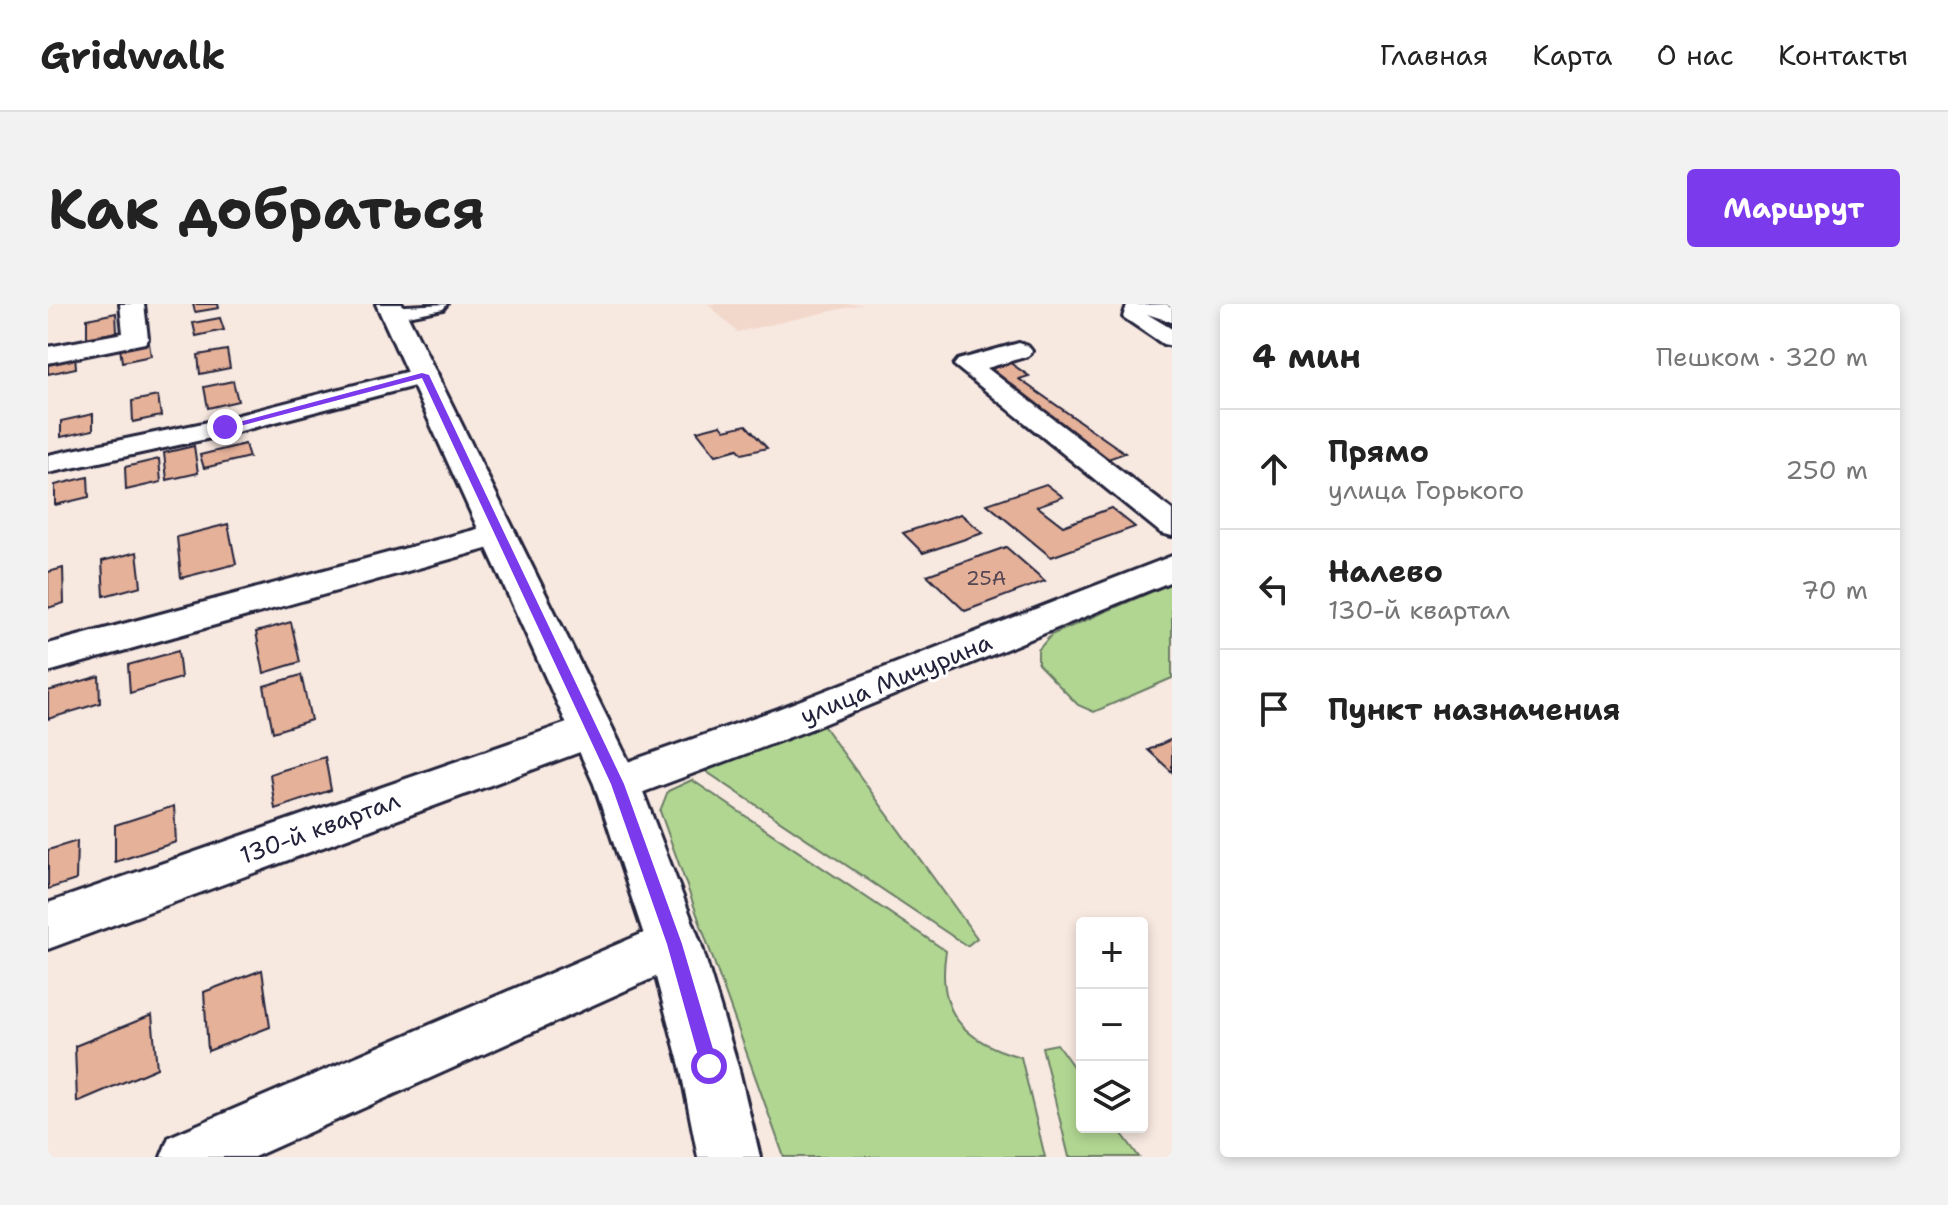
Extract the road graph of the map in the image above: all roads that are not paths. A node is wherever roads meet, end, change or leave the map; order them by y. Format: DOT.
graph roads {
  1 [pos="132,304"];
  2 [pos="435,304"];
  3 [pos="391,308"];
  4 [pos="1172,315"];
  5 [pos="1172,339"];
  6 [pos="1019,351"];
  7 [pos="48,355"];
  8 [pos="425,375"];
  9 [pos="48,464"];
  10 [pos="1172,526"];
  11 [pos="500,534"];
  12 [pos="1172,568"];
  13 [pos="48,658"];
  14 [pos="593,730"];
  15 [pos="617,784"];
  16 [pos="48,926"];
  17 [pos="674,944"];
  18 [pos="189,1157"];
  19 [pos="729,1157"];
  1 -- 7 [label="street"];
  2 -- 3 [label="street"];
  3 -- 8 [label="main road"];
  4 -- 5 [label="street"];
  6 -- 10 [label="street"];
  8 -- 9 [label="street"];
  8 -- 11 [label="main road"];
  11 -- 13 [label="street"];
  11 -- 14 [label="main road"];
  12 -- 15 [label="street, улица Мичурина"];
  14 -- 15 [label="main road"];
  14 -- 16 [label="street, 130-й квартал"];
  15 -- 17 [label="main road"];
  17 -- 18 [label="street"];
  17 -- 19 [label="main road"];
}
